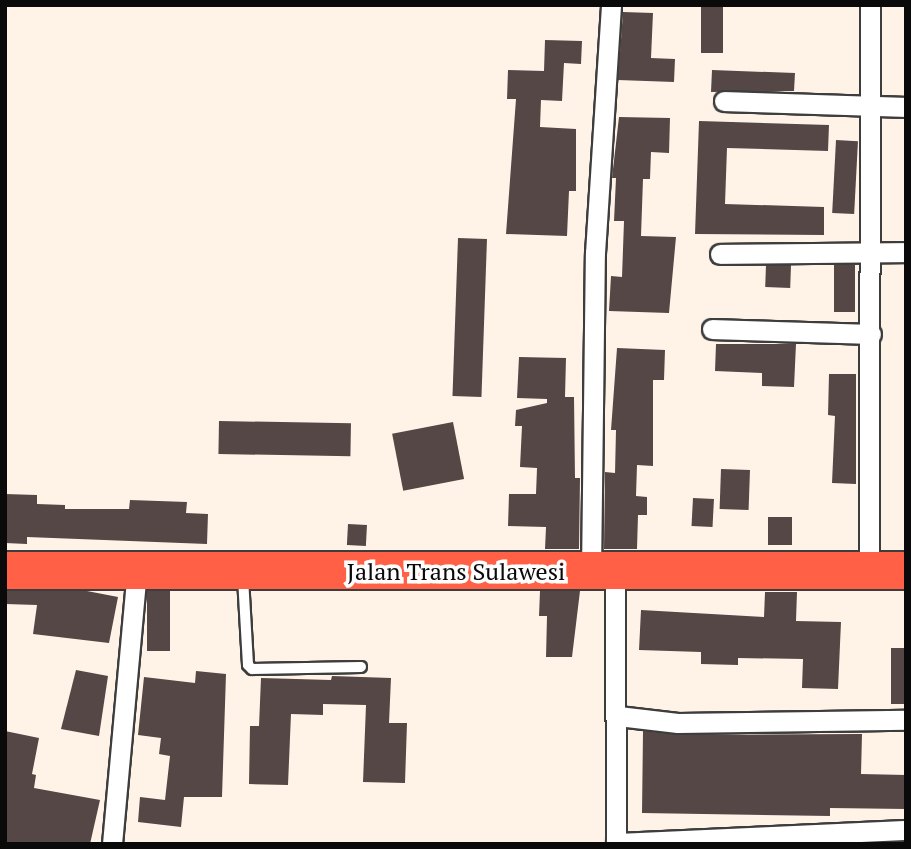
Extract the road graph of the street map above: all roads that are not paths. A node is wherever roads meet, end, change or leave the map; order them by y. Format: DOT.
graph roads {
  1 [pos="611,5"];
  2 [pos="870,5"];
  3 [pos="723,101"];
  4 [pos="873,106"];
  5 [pos="906,107"];
  6 [pos="873,252"];
  7 [pos="906,252"];
  8 [pos="720,254"];
  9 [pos="712,329"];
  10 [pos="872,334"];
  11 [pos="5,570"];
  12 [pos="137,570"];
  13 [pos="243,570"];
  14 [pos="869,570"];
  15 [pos="906,570"];
  16 [pos="603,572"];
  17 [pos="360,667"];
  18 [pos="618,716"];
  19 [pos="906,720"];
  20 [pos="906,830"];
  21 [pos="616,843"];
  22 [pos="112,844"];
  1 -- 16 [label="street"];
  2 -- 4 [label="street"];
  3 -- 4 [label="street"];
  4 -- 5 [label="street"];
  4 -- 6 [label="street"];
  6 -- 7 [label="street"];
  6 -- 8 [label="street"];
  6 -- 10 [label="street"];
  9 -- 10 [label="street"];
  10 -- 14 [label="street"];
  11 -- 12 [label="highway, Jalan Trans Sulawesi"];
  12 -- 13 [label="highway, Jalan Trans Sulawesi"];
  12 -- 22 [label="street"];
  13 -- 16 [label="highway, Jalan Trans Sulawesi"];
  13 -- 17 [label="lane"];
  14 -- 15 [label="highway, Jalan Trans Sulawesi"];
  14 -- 16 [label="highway, Jalan Trans Sulawesi"];
  16 -- 18 [label="street"];
  18 -- 19 [label="street"];
  18 -- 21 [label="street"];
  20 -- 21 [label="street"];
}
